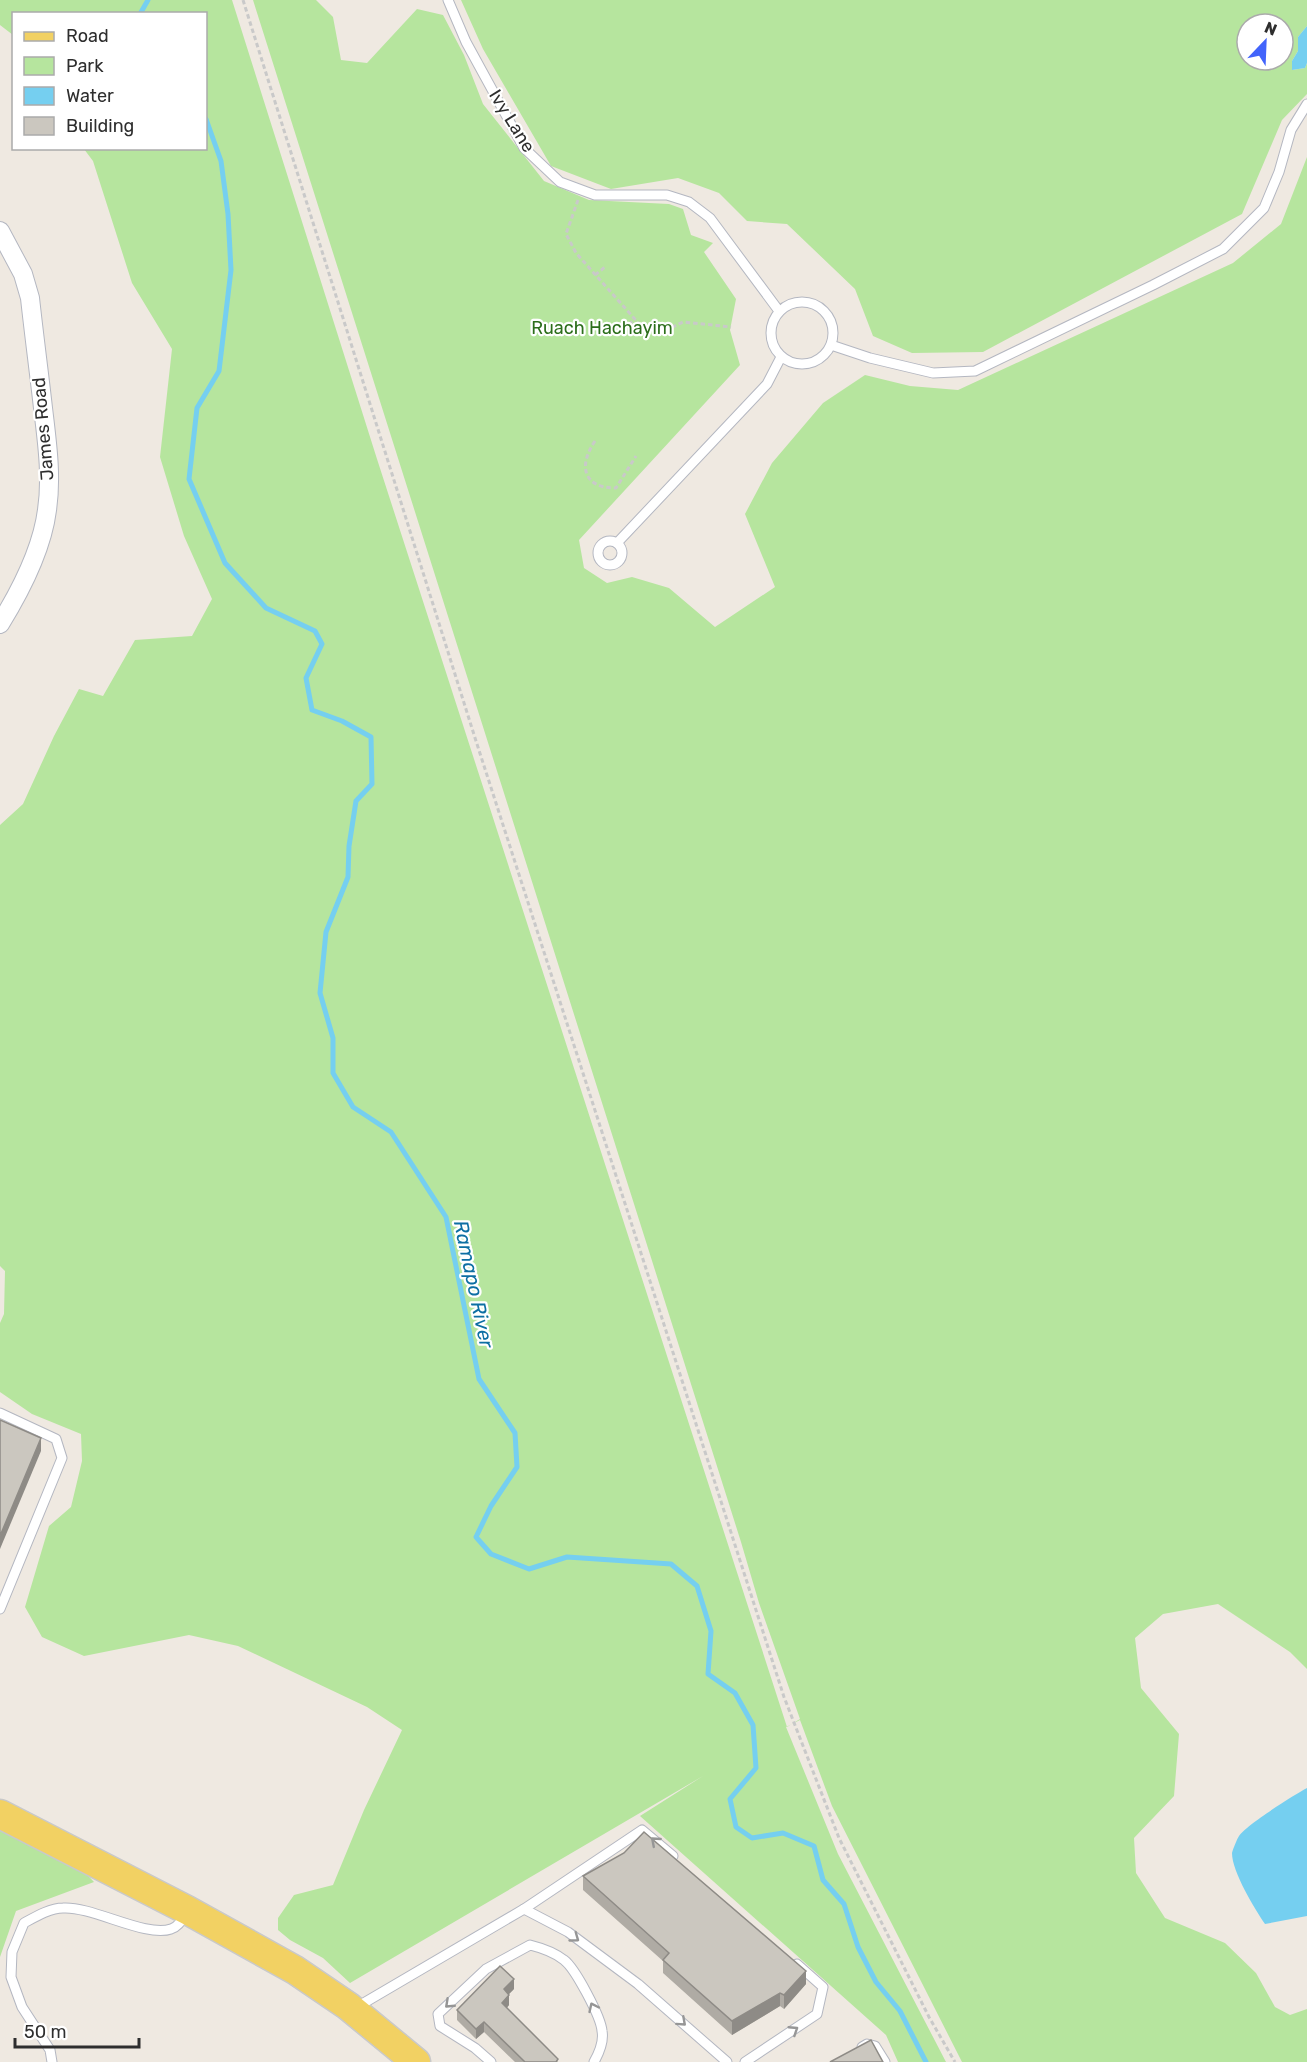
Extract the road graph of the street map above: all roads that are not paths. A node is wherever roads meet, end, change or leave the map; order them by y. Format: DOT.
graph roads {
  1 [pos="448,0"];
  2 [pos="1307,104"];
  3 [pos="0,231"];
  4 [pos="779,311"];
  5 [pos="831,345"];
  6 [pos="781,357"];
  7 [pos="617,543"];
  8 [pos="0,624"];
  9 [pos="0,1413"];
  10 [pos="3,1592"];
  11 [pos="0,1609"];
  12 [pos="0,1814"];
  13 [pos="678,1861"];
  14 [pos="524,1909"];
  15 [pos="187,1910"];
  16 [pos="787,1955"];
  17 [pos="353,2010"];
  18 [pos="857,2050"];
  19 [pos="52,2062"];
  20 [pos="416,2062"];
  21 [pos="491,2062"];
  22 [pos="594,2062"];
  23 [pos="727,2062"];
  24 [pos="745,2062"];
  25 [pos="885,2062"];
  1 -- 4 [label="lane, Ivy Lane"];
  2 -- 5 [label="lane"];
  3 -- 8 [label="street, James Road"];
  4 -- 5 [label="lane"];
  4 -- 6 [label="lane"];
  5 -- 6 [label="lane"];
  6 -- 7 [label="lane"];
  9 -- 10 [label="lane"];
  10 -- 11 [label="lane"];
  12 -- 15 [label="main road"];
  13 -- 14 [label="lane, one-way"];
  14 -- 17 [label="lane"];
  14 -- 23 [label="lane, one-way"];
  15 -- 17 [label="main road"];
  15 -- 19 [label="lane"];
  24 -- 16 [label="lane, one-way"];
  17 -- 20 [label="main road"];
  18 -- 25 [label="lane"];
  22 -- 21 [label="lane, one-way"];
}
